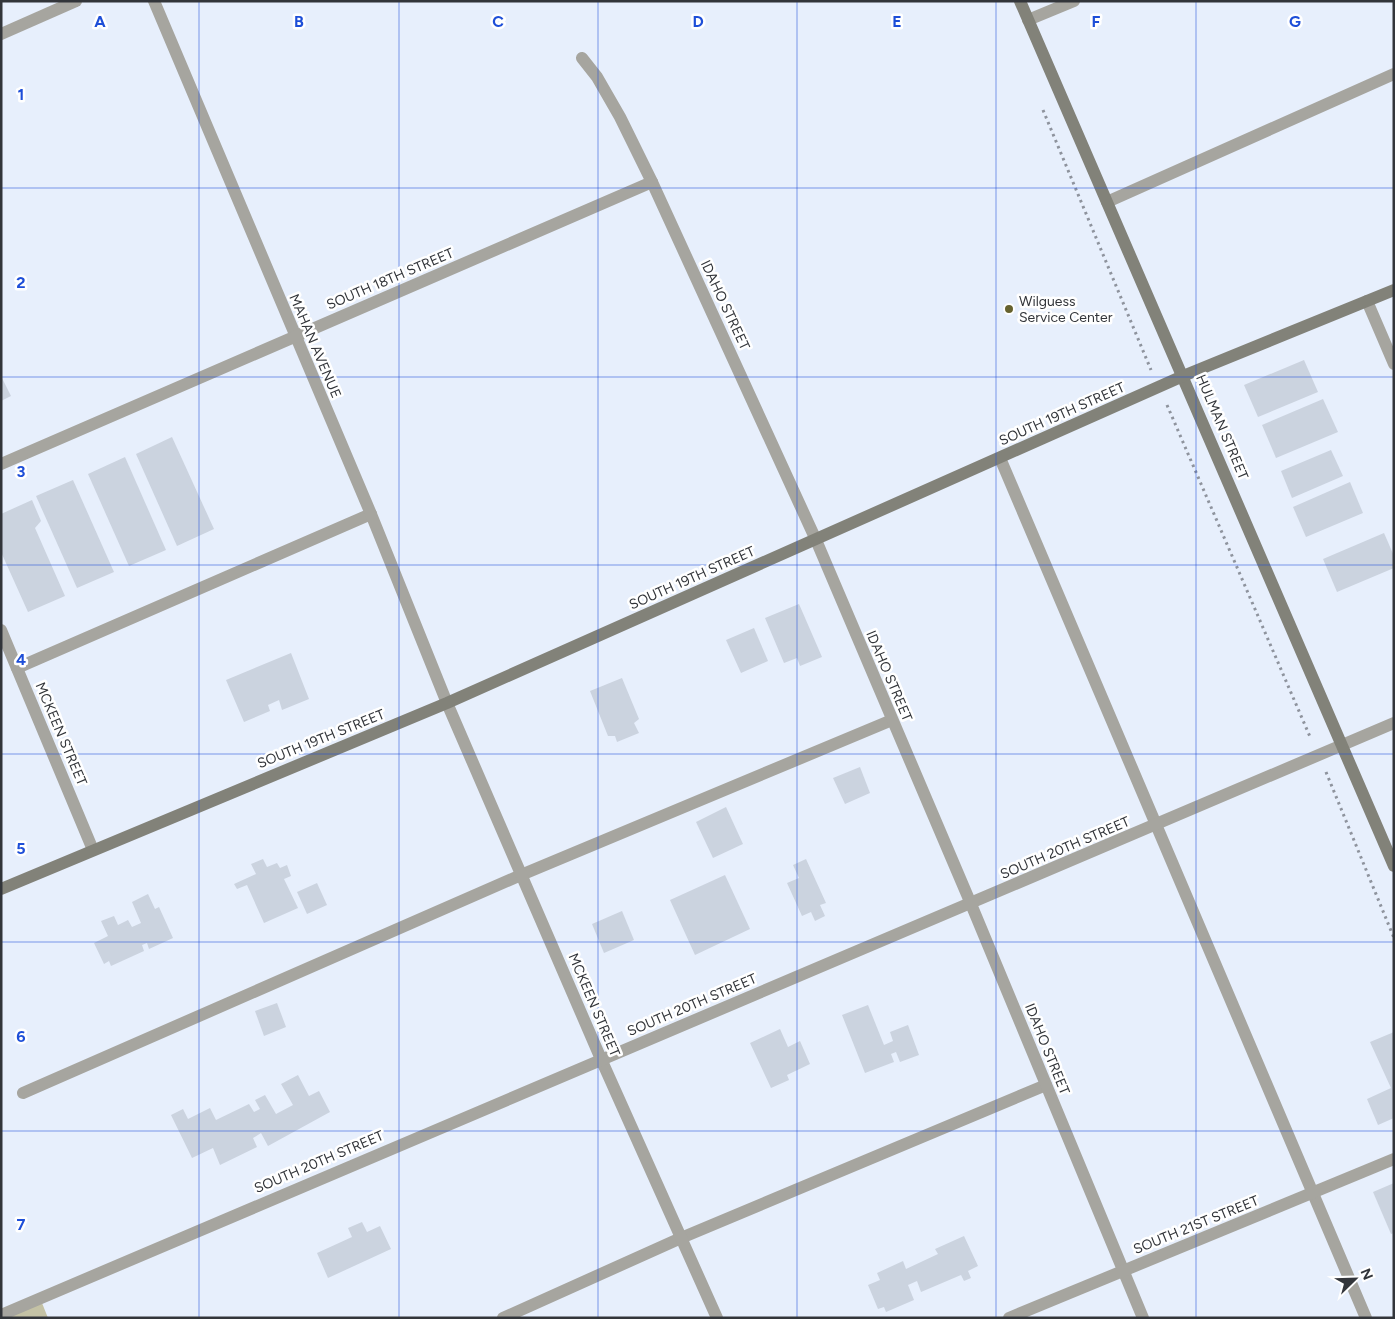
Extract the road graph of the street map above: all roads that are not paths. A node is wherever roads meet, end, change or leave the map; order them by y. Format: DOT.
graph roads {
  1 [pos="76,1"];
  2 [pos="154,1"];
  3 [pos="1020,1"];
  4 [pos="1074,1"];
  5 [pos="1028,20"];
  6 [pos="1,34"];
  7 [pos="582,58"];
  8 [pos="1394,74"];
  9 [pos="652,182"];
  10 [pos="1107,202"];
  11 [pos="1394,290"];
  12 [pos="1367,301"];
  13 [pos="294,337"];
  14 [pos="1394,364"];
  15 [pos="1183,376"];
  16 [pos="1000,458"];
  17 [pos="1,464"];
  18 [pos="371,514"];
  19 [pos="816,540"];
  20 [pos="1,630"];
  21 [pos="17,668"];
  22 [pos="447,703"];
  23 [pos="892,720"];
  24 [pos="1394,723"];
  25 [pos="1342,745"];
  26 [pos="1156,825"];
  27 [pos="93,850"];
  28 [pos="1394,866"];
  29 [pos="521,875"];
  30 [pos="1,889"];
  31 [pos="971,904"];
  32 [pos="601,1059"];
  33 [pos="1046,1085"];
  34 [pos="23,1093"];
  35 [pos="1394,1159"];
  36 [pos="1312,1193"];
  37 [pos="681,1238"];
  38 [pos="1123,1271"];
  39 [pos="1,1314"];
  40 [pos="503,1318"];
  41 [pos="717,1318"];
  42 [pos="1010,1318"];
  43 [pos="1143,1318"];
  44 [pos="1366,1318"];
  1 -- 6 [label="street"];
  2 -- 13 [label="street, MAHAN AVENUE"];
  3 -- 5 [label="street, HULMAN STREET"];
  4 -- 5 [label="street"];
  5 -- 10 [label="street, HULMAN STREET"];
  7 -- 9 [label="street, IDAHO STREET"];
  8 -- 10 [label="street"];
  9 -- 13 [label="street, SOUTH 18TH STREET"];
  9 -- 19 [label="street, IDAHO STREET"];
  10 -- 15 [label="street, HULMAN STREET"];
  11 -- 12 [label="street, SOUTH 19TH STREET"];
  12 -- 14 [label="street"];
  12 -- 15 [label="street, SOUTH 19TH STREET"];
  13 -- 17 [label="street, SOUTH 18TH STREET"];
  13 -- 18 [label="street, MAHAN AVENUE"];
  15 -- 16 [label="street, SOUTH 19TH STREET"];
  15 -- 25 [label="street, HULMAN STREET"];
  16 -- 19 [label="street, SOUTH 19TH STREET"];
  16 -- 26 [label="street"];
  18 -- 21 [label="street"];
  18 -- 22 [label="street, MAHAN AVENUE"];
  19 -- 22 [label="street, SOUTH 19TH STREET"];
  19 -- 23 [label="street, IDAHO STREET"];
  20 -- 21 [label="street, MCKEEN STREET"];
  21 -- 27 [label="street, MCKEEN STREET"];
  22 -- 27 [label="street, SOUTH 19TH STREET"];
  22 -- 29 [label="street, MCKEEN STREET"];
  23 -- 29 [label="street"];
  23 -- 31 [label="street, IDAHO STREET"];
  24 -- 25 [label="street, SOUTH 20TH STREET"];
  25 -- 26 [label="street, SOUTH 20TH STREET"];
  25 -- 28 [label="street, HULMAN STREET"];
  26 -- 31 [label="street, SOUTH 20TH STREET"];
  26 -- 36 [label="street"];
  27 -- 30 [label="street, SOUTH 19TH STREET"];
  29 -- 32 [label="street, MCKEEN STREET"];
  29 -- 34 [label="street"];
  31 -- 32 [label="street, SOUTH 20TH STREET"];
  31 -- 33 [label="street, IDAHO STREET"];
  32 -- 37 [label="street, MCKEEN STREET"];
  32 -- 39 [label="street, SOUTH 20TH STREET"];
  33 -- 37 [label="street"];
  33 -- 38 [label="street, IDAHO STREET"];
  35 -- 36 [label="street, SOUTH 21ST STREET"];
  36 -- 38 [label="street, SOUTH 21ST STREET"];
  36 -- 44 [label="street"];
  37 -- 40 [label="street"];
  37 -- 41 [label="street, MCKEEN STREET"];
  38 -- 42 [label="street, SOUTH 21ST STREET"];
  38 -- 43 [label="street, IDAHO STREET"];
}
